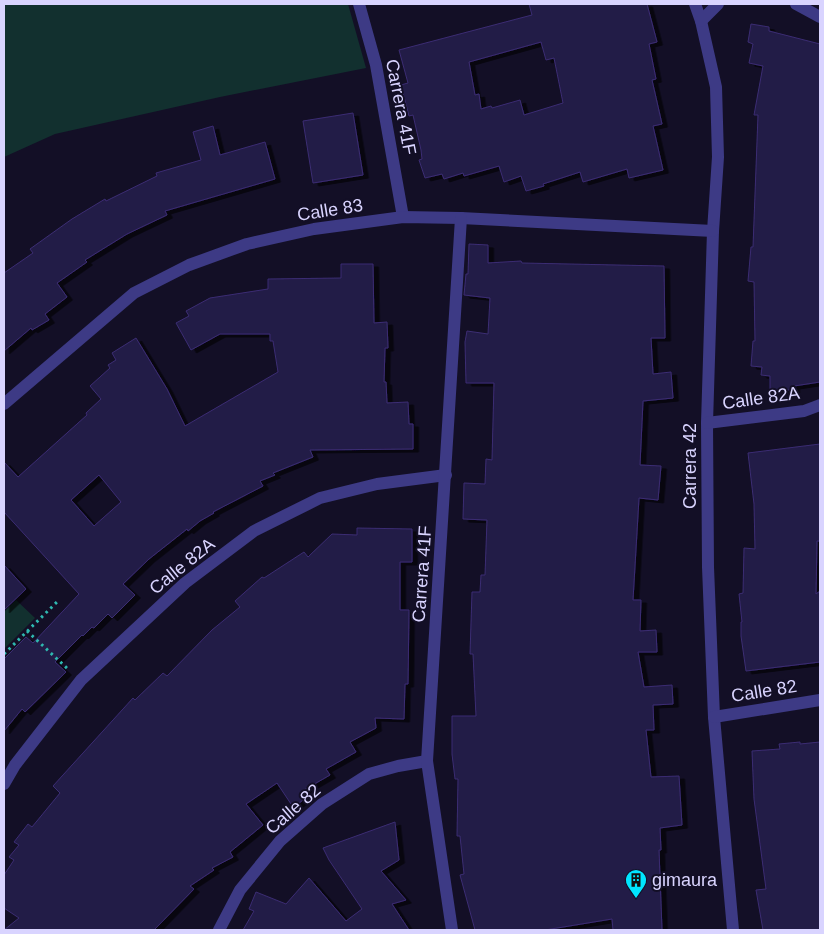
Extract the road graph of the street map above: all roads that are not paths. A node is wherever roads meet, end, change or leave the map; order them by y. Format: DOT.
graph roads {
  1 [pos="360,4"];
  2 [pos="695,4"];
  3 [pos="718,4"];
  4 [pos="796,4"];
  5 [pos="820,17"];
  6 [pos="701,21"];
  7 [pos="404,217"];
  8 [pos="461,218"];
  9 [pos="713,231"];
  10 [pos="4,404"];
  11 [pos="820,405"];
  12 [pos="707,423"];
  13 [pos="446,475"];
  14 [pos="820,700"];
  15 [pos="714,717"];
  16 [pos="427,761"];
  17 [pos="4,784"];
  18 [pos="219,930"];
  19 [pos="452,930"];
  20 [pos="733,930"];
  1 -- 7 [label="street, Carrera 41F"];
  2 -- 6 [label="street, Carrera 42"];
  3 -- 6 [label="street"];
  4 -- 5 [label="street"];
  6 -- 9 [label="street, Carrera 42"];
  7 -- 8 [label="street, Calle 83"];
  7 -- 10 [label="street, Calle 83"];
  8 -- 9 [label="street, Calle 83"];
  8 -- 13 [label="street, Carrera 41F"];
  9 -- 12 [label="street, Carrera 42"];
  11 -- 12 [label="street, Calle 82A"];
  12 -- 15 [label="street, Carrera 42"];
  13 -- 16 [label="street, Carrera 41F"];
  13 -- 17 [label="street, Calle 82A"];
  14 -- 15 [label="street, Calle 82"];
  15 -- 20 [label="street, Carrera 42"];
  16 -- 18 [label="street, Calle 82"];
  16 -- 19 [label="street, Carrera 41F"];
}
